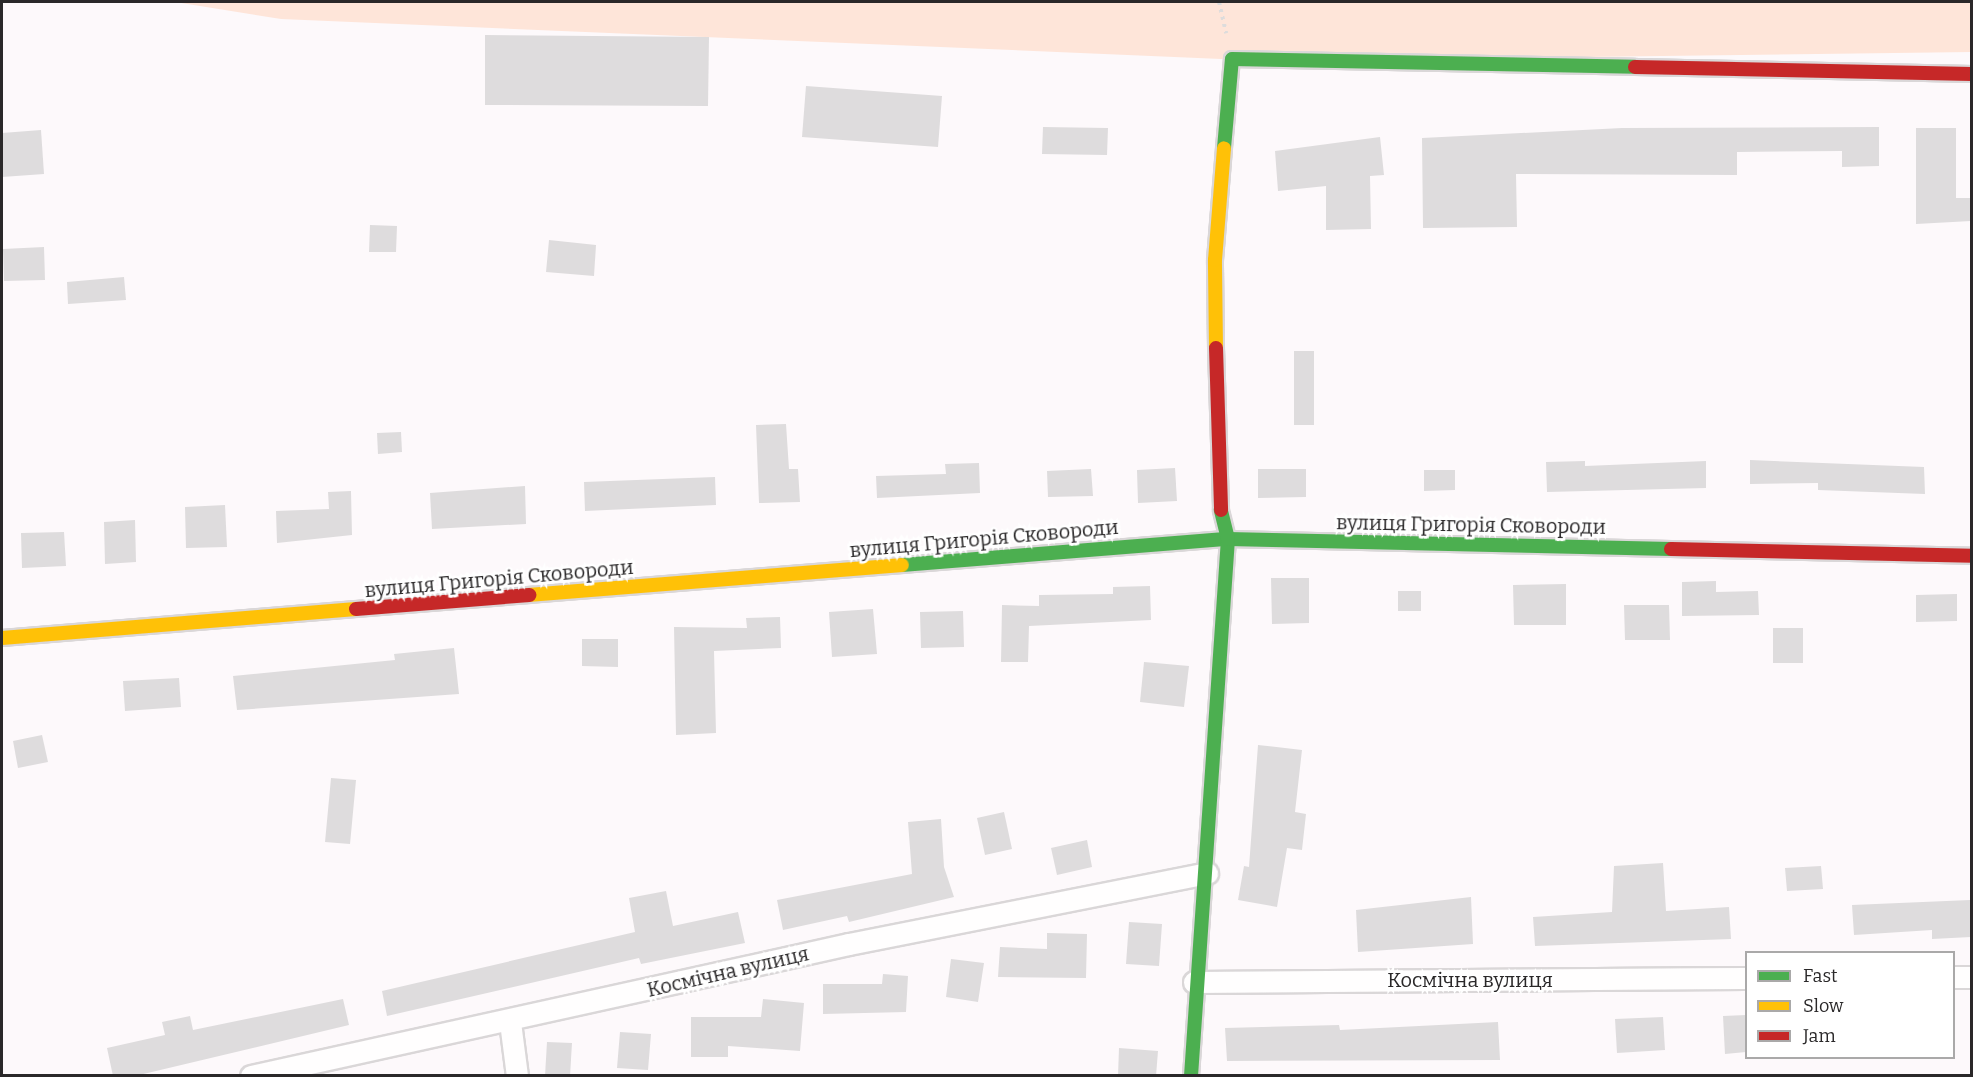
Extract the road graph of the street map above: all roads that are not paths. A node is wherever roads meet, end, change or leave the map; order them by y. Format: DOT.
graph roads {
  1 [pos="1971,74"];
  2 [pos="1228,539"];
  3 [pos="1971,556"];
  4 [pos="2,638"];
  5 [pos="1207,873"];
  6 [pos="1955,977"];
  7 [pos="1971,977"];
  8 [pos="1745,978"];
  9 [pos="1194,982"];
  10 [pos="510,1022"];
  11 [pos="251,1076"];
  12 [pos="517,1076"];
  13 [pos="1191,1076"];
  1 -- 2 [label="street"];
  2 -- 3 [label="street, вулиця Григорія Сковороди"];
  2 -- 4 [label="street, вулиця Григорія Сковороди"];
  2 -- 5 [label="street"];
  5 -- 9 [label="street"];
  5 -- 10 [label="street, Космічна вулиця"];
  6 -- 7 [label="street"];
  8 -- 9 [label="street, Космічна вулиця"];
  9 -- 13 [label="street"];
  10 -- 11 [label="street, Космічна вулиця"];
  10 -- 12 [label="street"];
}
